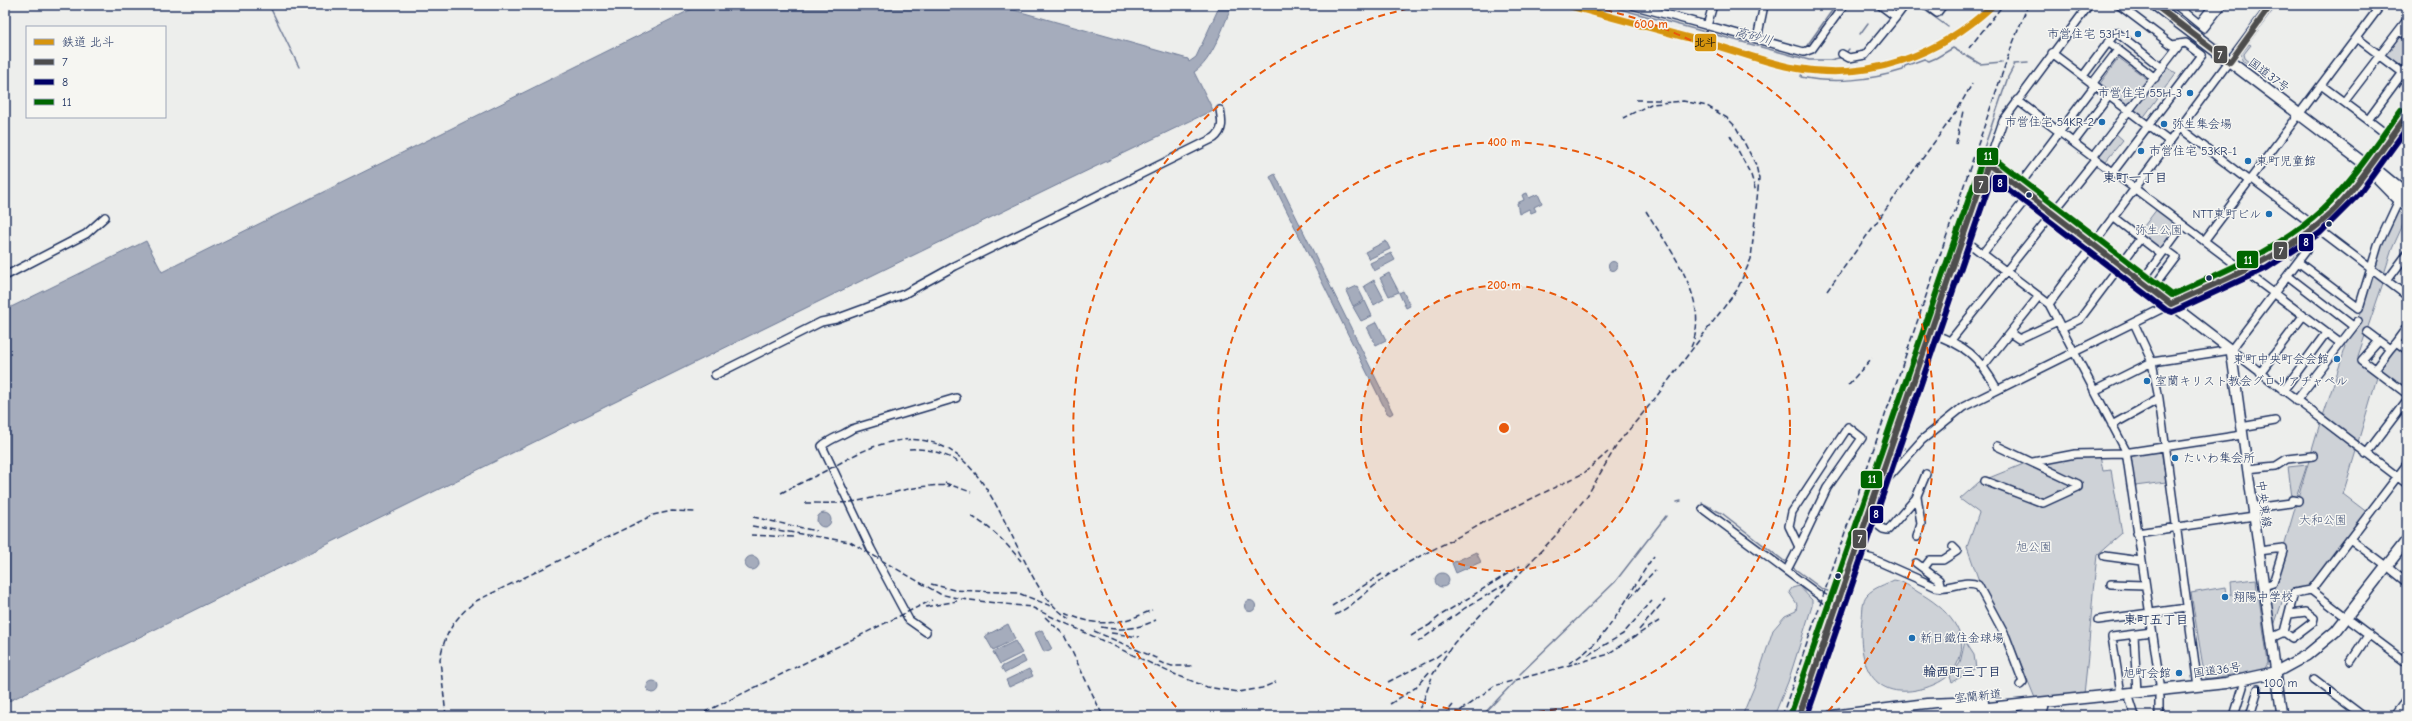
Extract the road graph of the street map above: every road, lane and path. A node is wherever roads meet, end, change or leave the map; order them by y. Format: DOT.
graph roads {
  1 [pos="1635,5"];
  2 [pos="1713,5"];
  3 [pos="1764,5"];
  4 [pos="1844,5"];
  5 [pos="1880,5"];
  6 [pos="1905,5"];
  7 [pos="1926,5"];
  8 [pos="1944,5"];
  9 [pos="2089,5"];
  10 [pos="2119,5"];
  11 [pos="2155,5"];
  12 [pos="2176,5"];
  13 [pos="2214,5"];
  14 [pos="2222,5"];
  15 [pos="2271,5"];
  16 [pos="2382,5"];
  17 [pos="1896,17"];
  18 [pos="2407,20"];
  19 [pos="1707,26"];
  20 [pos="2202,26"];
  21 [pos="2399,31"];
  22 [pos="2407,37"];
  23 [pos="2357,38"];
  24 [pos="1757,39"];
  25 [pos="2108,42"];
  26 [pos="2180,44"];
  27 [pos="2118,50"];
  28 [pos="2052,53"];
  29 [pos="2380,55"];
  30 [pos="1844,56"];
  31 [pos="2230,62"];
  32 [pos="2162,68"];
  33 [pos="2406,72"];
  34 [pos="2083,76"];
  35 [pos="2155,78"];
  36 [pos="2094,84"];
  37 [pos="2321,85"];
  38 [pos="2109,96"];
  39 [pos="2017,100"];
  40 [pos="2344,102"];
  41 [pos="1220,110"];
  42 [pos="2130,112"];
  43 [pos="2299,114"];
  44 [pos="2407,115"];
  45 [pos="2368,120"];
  46 [pos="2148,125"];
  47 [pos="2180,128"];
  48 [pos="2060,132"];
  49 [pos="2390,137"];
  50 [pos="2074,142"];
  51 [pos="2170,142"];
  52 [pos="2094,158"];
  53 [pos="1988,164"];
  54 [pos="2367,167"];
  55 [pos="2113,172"];
  56 [pos="2250,180"];
  57 [pos="2018,187"];
  58 [pos="2134,188"];
  59 [pos="2404,193"];
  60 [pos="2029,195"];
  61 [pos="2407,208"];
  62 [pos="2053,213"];
  63 [pos="2113,217"];
  64 [pos="105,218"];
  65 [pos="2183,225"];
  66 [pos="2316,227"];
  67 [pos="2303,236"];
  68 [pos="1962,238"];
  69 [pos="2140,239"];
  70 [pos="2204,241"];
  71 [pos="2093,244"];
  72 [pos="2163,252"];
  73 [pos="1982,253"];
  74 [pos="2407,254"];
  75 [pos="2298,262"];
  76 [pos="2121,265"];
  77 [pos="2371,268"];
  78 [pos="2242,270"];
  79 [pos="2006,271"];
  80 [pos="5,276"];
  81 [pos="2288,276"];
  82 [pos="2142,281"];
  83 [pos="2387,281"];
  84 [pos="2152,289"];
  85 [pos="2274,294"];
  86 [pos="2039,296"];
  87 [pos="2407,296"];
  88 [pos="2049,304"];
  89 [pos="2171,304"];
  90 [pos="2303,316"];
  91 [pos="2058,321"];
  92 [pos="2134,322"];
  93 [pos="2407,327"];
  94 [pos="2061,328"];
  95 [pos="2367,332"];
  96 [pos="1930,333"];
  97 [pos="2010,333"];
  98 [pos="2326,333"];
  99 [pos="1951,340"];
  100 [pos="2379,341"];
  101 [pos="2396,342"];
  102 [pos="2340,343"];
  103 [pos="2231,350"];
  104 [pos="2390,350"];
  105 [pos="2407,350"];
  106 [pos="2073,352"];
  107 [pos="2152,362"];
  108 [pos="1984,365"];
  109 [pos="2375,369"];
  110 [pos="2260,373"];
  111 [pos="715,375"];
  112 [pos="1997,389"];
  113 [pos="2094,391"];
  114 [pos="2283,391"];
  115 [pos="2407,394"];
  116 [pos="956,398"];
  117 [pos="2159,400"];
  118 [pos="2407,400"];
  119 [pos="2296,401"];
  120 [pos="2275,421"];
  121 [pos="2112,425"];
  122 [pos="2242,431"];
  123 [pos="1997,446"];
  124 [pos="2166,446"];
  125 [pos="2126,451"];
  126 [pos="2366,454"];
  127 [pos="2313,456"];
  128 [pos="2033,462"];
  129 [pos="2407,464"];
  130 [pos="2247,469"];
  131 [pos="1926,474"];
  132 [pos="2397,476"];
  133 [pos="1985,481"];
  134 [pos="2407,484"];
  135 [pos="1878,490"];
  136 [pos="1917,496"];
  137 [pos="2298,501"];
  138 [pos="1702,509"];
  139 [pos="2253,512"];
  140 [pos="1867,517"];
  141 [pos="2176,527"];
  142 [pos="2138,533"];
  143 [pos="1917,537"];
  144 [pos="2350,539"];
  145 [pos="2407,540"];
  146 [pos="1799,547"];
  147 [pos="1953,547"];
  148 [pos="2407,550"];
  149 [pos="2259,551"];
  150 [pos="1854,554"];
  151 [pos="2104,556"];
  152 [pos="2141,561"];
  153 [pos="1916,563"];
  154 [pos="1789,567"];
  155 [pos="1924,568"];
  156 [pos="2389,568"];
  157 [pos="2407,582"];
  158 [pos="2111,584"];
  159 [pos="2145,585"];
  160 [pos="2264,586"];
  161 [pos="1941,588"];
  162 [pos="2311,590"];
  163 [pos="1837,605"];
  164 [pos="2187,608"];
  165 [pos="2149,613"];
  166 [pos="2290,614"];
  167 [pos="2098,620"];
  168 [pos="2350,620"];
  169 [pos="926,632"];
  170 [pos="2152,632"];
  171 [pos="2284,632"];
  172 [pos="2368,634"];
  173 [pos="2134,635"];
  174 [pos="2271,638"];
  175 [pos="2351,661"];
  176 [pos="2407,663"];
  177 [pos="2276,675"];
  178 [pos="2314,679"];
  179 [pos="2020,685"];
  180 [pos="2198,686"];
  181 [pos="2242,687"];
  182 [pos="2258,689"];
  183 [pos="2121,694"];
  184 [pos="2160,694"];
  185 [pos="2134,696"];
  186 [pos="2407,699"];
  187 [pos="2020,705"];
  188 [pos="2043,708"];
  189 [pos="1940,709"];
  190 [pos="1864,713"];
  191 [pos="1800,716"];
  192 [pos="1832,716"];
  193 [pos="1914,716"];
  194 [pos="1923,716"];
  195 [pos="1972,716"];
  196 [pos="2022,716"];
  197 [pos="2135,716"];
  198 [pos="2159,716"];
  199 [pos="2234,716"];
  200 [pos="2250,716"];
  201 [pos="2282,716"];
  202 [pos="2363,716"];
  203 [pos="2394,716"];
  1 -- 19 [label="street"];
  2 -- 19 [label="street"];
  3 -- 24 [label="street"];
  4 -- 24 [label="street"];
  5 -- 17 [label="street"];
  6 -- 17 [label="street"];
  7 -- 8 [label="street"];
  9 -- 28 [label="street"];
  10 -- 26 [label="street"];
  11 -- 31 [label="highway, 国道37号"];
  12 -- 20 [label="street"];
  13 -- 20 [label="street"];
  14 -- 20 [label="street"];
  15 -- 31 [label="street"];
  16 -- 23 [label="street"];
  17 -- 30 [label="street"];
  18 -- 21 [label="street"];
  19 -- 24 [label="street"];
  21 -- 22 [label="street"];
  21 -- 29 [label="street"];
  23 -- 29 [label="street"];
  23 -- 37 [label="street"];
  25 -- 27 [label="street"];
  25 -- 32 [label="street"];
  25 -- 34 [label="street"];
  26 -- 32 [label="street"];
  26 -- 46 [label="street"];
  27 -- 35 [label="street"];
  27 -- 36 [label="street"];
  28 -- 34 [label="street"];
  28 -- 39 [label="street"];
  29 -- 33 [label="street"];
  29 -- 40 [label="street"];
  31 -- 43 [label="highway, 国道37号"];
  31 -- 47 [label="street"];
  32 -- 35 [label="street"];
  33 -- 45 [label="street"];
  34 -- 36 [label="street"];
  35 -- 42 [label="street"];
  36 -- 38 [label="street"];
  36 -- 48 [label="street"];
  37 -- 40 [label="street"];
  37 -- 43 [label="street"];
  38 -- 42 [label="street"];
  38 -- 50 [label="street"];
  39 -- 48 [label="street"];
  39 -- 53 [label="street"];
  40 -- 45 [label="street"];
  41 -- 111 [label="street"];
  42 -- 46 [label="street"];
  42 -- 52 [label="street"];
  43 -- 54 [label="highway, 国道37号"];
  43 -- 56 [label="street"];
  44 -- 49 [label="main road"];
  45 -- 49 [label="street"];
  46 -- 51 [label="street"];
  46 -- 55 [label="street"];
  47 -- 51 [label="street"];
  47 -- 56 [label="street"];
  48 -- 50 [label="street"];
  48 -- 57 [label="street"];
  49 -- 54 [label="main road"];
  50 -- 52 [label="street"];
  51 -- 58 [label="street"];
  52 -- 55 [label="street"];
  52 -- 62 [label="street"];
  53 -- 57 [label="street"];
  53 -- 68 [label="street"];
  54 -- 59 [label="highway, 国道37号"];
  54 -- 66 [label="main road"];
  55 -- 58 [label="street"];
  56 -- 66 [label="street"];
  56 -- 70 [label="street"];
  57 -- 60 [label="street"];
  58 -- 63 [label="street"];
  58 -- 65 [label="street"];
  59 -- 61 [label="highway, 国道37号"];
  59 -- 77 [label="street"];
  60 -- 62 [label="street"];
  60 -- 73 [label="street"];
  62 -- 71 [label="street"];
  62 -- 79 [label="street"];
  63 -- 69 [label="street"];
  63 -- 71 [label="street"];
  64 -- 80 [label="street"];
  65 -- 70 [label="street"];
  65 -- 72 [label="street"];
  66 -- 67 [label="main road"];
  66 -- 77 [label="street"];
  67 -- 75 [label="street"];
  67 -- 78 [label="main road"];
  68 -- 73 [label="street"];
  68 -- 96 [label="street"];
  69 -- 72 [label="street"];
  69 -- 76 [label="street"];
  70 -- 78 [label="street"];
  71 -- 76 [label="street"];
  71 -- 88 [label="street"];
  72 -- 82 [label="street"];
  72 -- 84 [label="street"];
  73 -- 79 [label="street"];
  74 -- 83 [label="street"];
  75 -- 77 [label="street"];
  75 -- 81 [label="street"];
  76 -- 82 [label="street"];
  76 -- 94 [label="street"];
  77 -- 83 [label="street"];
  78 -- 85 [label="street"];
  78 -- 89 [label="main road"];
  79 -- 86 [label="street"];
  79 -- 99 [label="street"];
  81 -- 85 [label="street"];
  81 -- 102 [label="street"];
  82 -- 84 [label="street"];
  83 -- 87 [label="street"];
  84 -- 89 [label="street"];
  85 -- 90 [label="street"];
  85 -- 103 [label="street"];
  86 -- 88 [label="street"];
  86 -- 97 [label="street"];
  88 -- 91 [label="street"];
  89 -- 92 [label="street"];
  89 -- 103 [label="main road"];
  90 -- 98 [label="street"];
  90 -- 110 [label="street"];
  91 -- 94 [label="street"];
  91 -- 97 [label="street"];
  92 -- 106 [label="street"];
  92 -- 107 [label="street"];
  93 -- 101 [label="street"];
  94 -- 106 [label="street"];
  95 -- 100 [label="street"];
  96 -- 99 [label="street"];
  96 -- 135 [label="street"];
  97 -- 108 [label="street"];
  98 -- 102 [label="street"];
  98 -- 114 [label="street"];
  99 -- 108 [label="street"];
  100 -- 104 [label="street"];
  100 -- 109 [label="street"];
  101 -- 104 [label="street"];
  101 -- 105 [label="street"];
  102 -- 119 [label="street"];
  103 -- 107 [label="street"];
  103 -- 110 [label="street"];
  103 -- 122 [label="main road, 中央東線"];
  104 -- 109 [label="street"];
  106 -- 112 [label="street"];
  106 -- 113 [label="street"];
  107 -- 113 [label="street"];
  107 -- 117 [label="street"];
  108 -- 112 [label="street"];
  109 -- 115 [label="street"];
  110 -- 114 [label="street"];
  112 -- 135 [label="street"];
  113 -- 121 [label="street"];
  114 -- 119 [label="street"];
  116 -- 169 [label="street"];
  117 -- 121 [label="street"];
  117 -- 124 [label="street"];
  118 -- 126 [label="street"];
  119 -- 126 [label="street"];
  120 -- 122 [label="street"];
  121 -- 125 [label="street"];
  122 -- 124 [label="street"];
  122 -- 130 [label="main road, 中央東線"];
  123 -- 128 [label="street"];
  124 -- 125 [label="street"];
  124 -- 141 [label="street"];
  125 -- 128 [label="street"];
  125 -- 142 [label="street"];
  126 -- 132 [label="street"];
  127 -- 130 [label="street"];
  128 -- 133 [label="street"];
  129 -- 132 [label="street"];
  130 -- 139 [label="main road, 中央東線"];
  131 -- 136 [label="street"];
  132 -- 134 [label="street"];
  132 -- 144 [label="street"];
  135 -- 140 [label="street"];
  136 -- 140 [label="street"];
  136 -- 143 [label="street"];
  137 -- 139 [label="street"];
  138 -- 154 [label="street"];
  139 -- 141 [label="street"];
  139 -- 149 [label="main road, 中央東線"];
  140 -- 150 [label="street"];
  141 -- 142 [label="street"];
  141 -- 164 [label="street"];
  142 -- 152 [label="street"];
  144 -- 156 [label="street"];
  144 -- 162 [label="street"];
  145 -- 156 [label="highway, 国道36号"];
  146 -- 146 [label="street"];
  146 -- 154 [label="street"];
  147 -- 155 [label="street"];
  148 -- 156 [label="highway, 国道36号"];
  149 -- 160 [label="main road, 中央東線"];
  149 -- 160 [label="street"];
  150 -- 161 [label="street"];
  150 -- 163 [label="street"];
  151 -- 152 [label="street"];
  152 -- 159 [label="street"];
  153 -- 155 [label="street"];
  154 -- 163 [label="street"];
  155 -- 161 [label="street"];
  156 -- 157 [label="street"];
  156 -- 168 [label="highway, 国道36号"];
  158 -- 159 [label="street"];
  159 -- 165 [label="street"];
  160 -- 174 [label="main road, 中央東線"];
  161 -- 179 [label="street"];
  162 -- 166 [label="street"];
  162 -- 168 [label="street"];
  163 -- 191 [label="street"];
  164 -- 165 [label="street"];
  164 -- 180 [label="street"];
  165 -- 167 [label="street"];
  165 -- 170 [label="street"];
  166 -- 171 [label="street"];
  166 -- 171 [label="street"];
  168 -- 172 [label="street"];
  168 -- 177 [label="highway, 国道36号"];
  170 -- 173 [label="street"];
  170 -- 184 [label="street"];
  171 -- 174 [label="street"];
  172 -- 175 [label="street"];
  172 -- 176 [label="street"];
  173 -- 183 [label="street"];
  173 -- 185 [label="street"];
  174 -- 177 [label="main road, 中央東線"];
  177 -- 180 [label="highway, 国道36号"];
  177 -- 181 [label="highway, 国道36号"];
  177 -- 201 [label="main road, 中央東線"];
  178 -- 202 [label="street"];
  180 -- 184 [label="highway, 国道36号"];
  181 -- 184 [label="highway, 国道36号"];
  181 -- 199 [label="street"];
  182 -- 200 [label="street"];
  183 -- 185 [label="highway, 国道36号"];
  183 -- 187 [label="highway, 国道36号"];
  184 -- 185 [label="highway, 国道36号"];
  184 -- 198 [label="street"];
  185 -- 188 [label="highway, 国道36号"];
  185 -- 197 [label="street"];
  186 -- 203 [label="street"];
  187 -- 189 [label="highway, 室蘭新道"];
  188 -- 195 [label="highway, 室蘭新道"];
  188 -- 196 [label="highway"];
  189 -- 190 [label="highway"];
  189 -- 193 [label="highway, 室蘭新道, bridge"];
  190 -- 192 [label="highway"];
  190 -- 194 [label="highway"];
}
